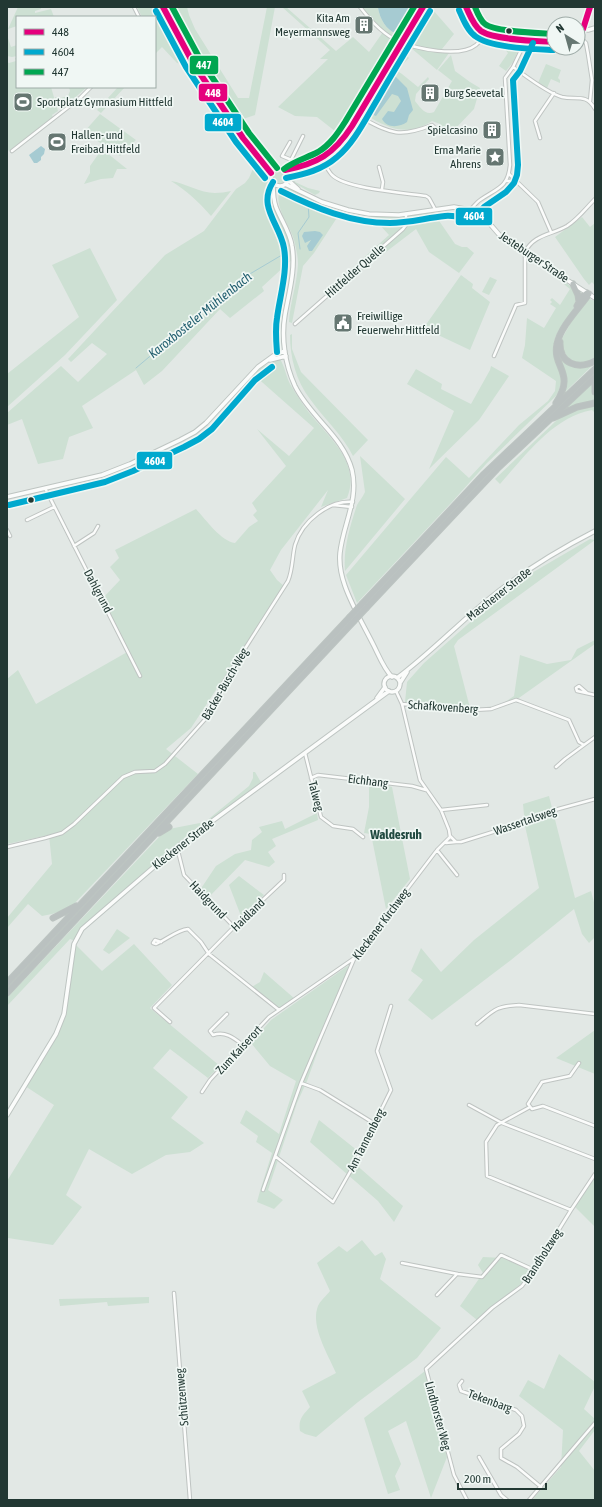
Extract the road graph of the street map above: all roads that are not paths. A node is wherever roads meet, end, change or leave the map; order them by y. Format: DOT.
graph roads {
  1 [pos="134,7"];
  2 [pos="163,7"];
  3 [pos="360,7"];
  4 [pos="423,7"];
  5 [pos="466,7"];
  6 [pos="590,7"];
  7 [pos="138,16"];
  8 [pos="586,20"];
  9 [pos="486,33"];
  10 [pos="526,40"];
  11 [pos="546,41"];
  12 [pos="402,42"];
  13 [pos="586,43"];
  14 [pos="513,67"];
  15 [pos="90,88"];
  16 [pos="554,93"];
  17 [pos="590,102"];
  18 [pos="595,110"];
  19 [pos="358,116"];
  20 [pos="446,133"];
  21 [pos="303,136"];
  22 [pos="540,138"];
  23 [pos="290,142"];
  24 [pos="12,152"];
  25 [pos="259,158"];
  26 [pos="322,159"];
  27 [pos="291,160"];
  28 [pos="379,166"];
  29 [pos="300,167"];
  30 [pos="276,169"];
  31 [pos="285,170"];
  32 [pos="272,173"];
  33 [pos="509,174"];
  34 [pos="289,175"];
  35 [pos="288,180"];
  36 [pos="506,181"];
  37 [pos="517,181"];
  38 [pos="273,183"];
  39 [pos="285,184"];
  40 [pos="280,186"];
  41 [pos="382,189"];
  42 [pos="304,193"];
  43 [pos="595,199"];
  44 [pos="276,206"];
  45 [pos="434,209"];
  46 [pos="471,209"];
  47 [pos="406,214"];
  48 [pos="551,232"];
  49 [pos="525,252"];
  50 [pos="573,284"];
  51 [pos="588,293"];
  52 [pos="595,298"];
  53 [pos="578,302"];
  54 [pos="577,308"];
  55 [pos="295,324"];
  56 [pos="561,335"];
  57 [pos="285,351"];
  58 [pos="286,356"];
  59 [pos="494,356"];
  60 [pos="267,361"];
  61 [pos="595,361"];
  62 [pos="595,369"];
  63 [pos="595,376"];
  64 [pos="595,384"];
  65 [pos="595,392"];
  66 [pos="595,403"];
  67 [pos="551,410"];
  68 [pos="545,423"];
  69 [pos="45,488"];
  70 [pos="7,497"];
  71 [pos="353,502"];
  72 [pos="333,505"];
  73 [pos="54,507"];
  74 [pos="352,507"];
  75 [pos="27,520"];
  76 [pos="98,526"];
  77 [pos="7,530"];
  78 [pos="595,531"];
  79 [pos="10,536"];
  80 [pos="74,546"];
  81 [pos="384,666"];
  82 [pos="411,668"];
  83 [pos="140,676"];
  84 [pos="392,677"];
  85 [pos="397,678"];
  86 [pos="387,679"];
  87 [pos="400,683"];
  88 [pos="385,687"];
  89 [pos="389,691"];
  90 [pos="396,691"];
  91 [pos="588,693"];
  92 [pos="595,695"];
  93 [pos="372,703"];
  94 [pos="402,704"];
  95 [pos="253,730"];
  96 [pos="595,737"];
  97 [pos="245,744"];
  98 [pos="584,745"];
  99 [pos="304,753"];
  100 [pos="556,767"];
  101 [pos="310,778"];
  102 [pos="426,790"];
  103 [pos="595,799"];
  104 [pos="487,805"];
  105 [pos="441,810"];
  106 [pos="169,827"];
  107 [pos="450,836"];
  108 [pos="363,837"];
  109 [pos="152,838"];
  110 [pos="456,842"];
  111 [pos="445,843"];
  112 [pos="7,847"];
  113 [pos="177,847"];
  114 [pos="437,850"];
  115 [pos="284,875"];
  116 [pos="457,875"];
  117 [pos="86,898"];
  118 [pos="53,918"];
  119 [pos="234,927"];
  120 [pos="161,942"];
  121 [pos="209,954"];
  122 [pos="354,959"];
  123 [pos="7,983"];
  124 [pos="7,993"];
  125 [pos="391,1006"];
  126 [pos="279,1011"];
  127 [pos="227,1014"];
  128 [pos="595,1014"];
  129 [pos="170,1022"];
  130 [pos="477,1024"];
  131 [pos="243,1046"];
  132 [pos="580,1063"];
  133 [pos="301,1083"];
  134 [pos="202,1092"];
  135 [pos="469,1105"];
  136 [pos="530,1107"];
  137 [pos="7,1116"];
  138 [pos="502,1123"];
  139 [pos="375,1124"];
  140 [pos="595,1126"];
  141 [pos="275,1156"];
  142 [pos="595,1159"];
  143 [pos="595,1174"];
  144 [pos="263,1190"];
  145 [pos="570,1210"];
  146 [pos="402,1263"];
  147 [pos="534,1270"];
  148 [pos="458,1274"];
  149 [pos="174,1293"];
  150 [pos="437,1295"];
  151 [pos="457,1342"];
  152 [pos="462,1381"];
  153 [pos="595,1422"];
  154 [pos="479,1457"];
  155 [pos="541,1487"];
  156 [pos="190,1500"];
  157 [pos="467,1500"];
  158 [pos="507,1500"];
  159 [pos="530,1500"];
  1 -- 7 [label="street"];
  2 -- 25 [label="street"];
  3 -- 12 [label="street"];
  4 -- 12 [label="street"];
  5 -- 9 [label="street"];
  6 -- 8 [label="street"];
  9 -- 10 [label="street"];
  9 -- 12 [label="street"];
  10 -- 11 [label="street"];
  10 -- 14 [label="street"];
  12 -- 19 [label="street"];
  13 -- 17 [label="street"];
  14 -- 16 [label="street"];
  14 -- 33 [label="street"];
  15 -- 24 [label="street"];
  16 -- 17 [label="street"];
  16 -- 22 [label="street"];
  17 -- 18 [label="street"];
  19 -- 20 [label="street"];
  19 -- 26 [label="street"];
  21 -- 27 [label="street"];
  23 -- 27 [label="street"];
  25 -- 30 [label="street"];
  25 -- 32 [label="street"];
  26 -- 29 [label="street"];
  26 -- 41 [label="street"];
  27 -- 29 [label="street"];
  28 -- 41 [label="street"];
  29 -- 31 [label="street"];
  29 -- 34 [label="street"];
  30 -- 31 [label="street"];
  30 -- 32 [label="street"];
  31 -- 34 [label="street"];
  32 -- 38 [label="street"];
  33 -- 36 [label="street"];
  33 -- 37 [label="street"];
  34 -- 35 [label="street"];
  35 -- 39 [label="street"];
  35 -- 42 [label="street"];
  36 -- 37 [label="street"];
  36 -- 46 [label="street"];
  37 -- 48 [label="street"];
  38 -- 40 [label="street"];
  38 -- 44 [label="street"];
  39 -- 40 [label="street"];
  39 -- 42 [label="street"];
  40 -- 44 [label="street"];
  41 -- 45 [label="street"];
  42 -- 47 [label="street"];
  43 -- 48 [label="street"];
  44 -- 57 [label="street"];
  45 -- 46 [label="street"];
  45 -- 47 [label="street"];
  46 -- 49 [label="street, Jesteburger Straße"];
  47 -- 55 [label="street, Hittfelder Quelle"];
  48 -- 49 [label="street"];
  49 -- 50 [label="street, Jesteburger Straße"];
  49 -- 59 [label="street"];
  50 -- 51 [label="street, Jesteburger Straße"];
  50 -- 53 [label="highway"];
  51 -- 52 [label="street, Jesteburger Straße"];
  51 -- 53 [label="highway"];
  51 -- 54 [label="highway"];
  53 -- 54 [label="highway"];
  54 -- 56 [label="highway"];
  56 -- 61 [label="highway"];
  56 -- 67 [label="highway"];
  57 -- 58 [label="street"];
  57 -- 60 [label="street"];
  58 -- 60 [label="street"];
  58 -- 71 [label="street"];
  60 -- 69 [label="street"];
  62 -- 67 [label="highway"];
  63 -- 68 [label="highway"];
  64 -- 65 [label="highway"];
  66 -- 68 [label="highway"];
  67 -- 117 [label="highway, bridge"];
  68 -- 95 [label="highway, bridge"];
  69 -- 70 [label="street"];
  69 -- 73 [label="street, Dahlgrund"];
  71 -- 72 [label="street, Bäcker-Busch-Weg"];
  71 -- 74 [label="street"];
  72 -- 74 [label="street"];
  72 -- 112 [label="street, Bäcker-Busch-Weg"];
  73 -- 75 [label="street"];
  73 -- 80 [label="street, Dahlgrund"];
  74 -- 81 [label="street"];
  76 -- 80 [label="street"];
  77 -- 79 [label="street"];
  78 -- 82 [label="street, Maschener Straße"];
  80 -- 83 [label="street, Dahlgrund"];
  81 -- 84 [label="street"];
  81 -- 86 [label="street"];
  82 -- 85 [label="street, Maschener Straße"];
  82 -- 87 [label="street, Maschener Straße"];
  84 -- 85 [label="street"];
  84 -- 86 [label="street"];
  85 -- 87 [label="street"];
  86 -- 88 [label="street"];
  87 -- 90 [label="street"];
  88 -- 89 [label="street"];
  88 -- 93 [label="street, Kleckener Straße"];
  89 -- 90 [label="street"];
  89 -- 93 [label="street, Kleckener Straße"];
  90 -- 94 [label="street"];
  91 -- 92 [label="street"];
  93 -- 99 [label="street, Kleckener Straße"];
  94 -- 98 [label="street, Schafkovenberg"];
  94 -- 102 [label="street"];
  95 -- 97 [label="highway"];
  95 -- 109 [label="highway"];
  96 -- 98 [label="street"];
  98 -- 100 [label="street"];
  99 -- 101 [label="street, Talweg"];
  99 -- 113 [label="street, Kleckener Straße"];
  101 -- 102 [label="street, Eichhang"];
  101 -- 108 [label="street, Talweg"];
  102 -- 105 [label="street"];
  103 -- 110 [label="street, Wassertalsweg"];
  104 -- 105 [label="street"];
  105 -- 107 [label="street"];
  106 -- 109 [label="highway"];
  107 -- 110 [label="street"];
  107 -- 111 [label="street, Kleckener Kirchweg"];
  109 -- 124 [label="highway"];
  110 -- 111 [label="street, Wassertalsweg"];
  111 -- 114 [label="street, Kleckener Kirchweg"];
  113 -- 119 [label="street, Haidgrund"];
  113 -- 137 [label="street, Kleckener Straße"];
  114 -- 116 [label="street"];
  114 -- 122 [label="street, Kleckener Kirchweg"];
  115 -- 119 [label="street, Haidland"];
  117 -- 118 [label="highway"];
  117 -- 123 [label="highway"];
  119 -- 121 [label="street, Haidland"];
  120 -- 121 [label="street"];
  121 -- 126 [label="street"];
  121 -- 129 [label="street, Haidland"];
  122 -- 126 [label="street, Zum Kaiserort"];
  122 -- 133 [label="street, Kleckener Kirchweg"];
  125 -- 139 [label="street, Am Tannenberg"];
  126 -- 131 [label="street, Zum Kaiserort"];
  127 -- 131 [label="street"];
  128 -- 130 [label="street"];
  131 -- 134 [label="street, Zum Kaiserort"];
  132 -- 136 [label="street"];
  133 -- 139 [label="street"];
  133 -- 141 [label="street, Kleckener Kirchweg"];
  135 -- 138 [label="street"];
  136 -- 138 [label="street"];
  136 -- 140 [label="street"];
  138 -- 142 [label="street"];
  138 -- 145 [label="street"];
  139 -- 141 [label="street, Am Tannenberg"];
  141 -- 144 [label="street, Kleckener Kirchweg"];
  143 -- 145 [label="street, Brandholzweg"];
  145 -- 147 [label="street, Brandholzweg"];
  146 -- 148 [label="street"];
  147 -- 148 [label="street"];
  147 -- 151 [label="street, Brandholzweg"];
  148 -- 150 [label="street"];
  149 -- 156 [label="street, Schützenweg"];
  151 -- 157 [label="street, Lindhorster Weg"];
  152 -- 155 [label="street, Tekenbarg"];
  153 -- 155 [label="street"];
  154 -- 158 [label="street"];
  155 -- 159 [label="street"];
}
